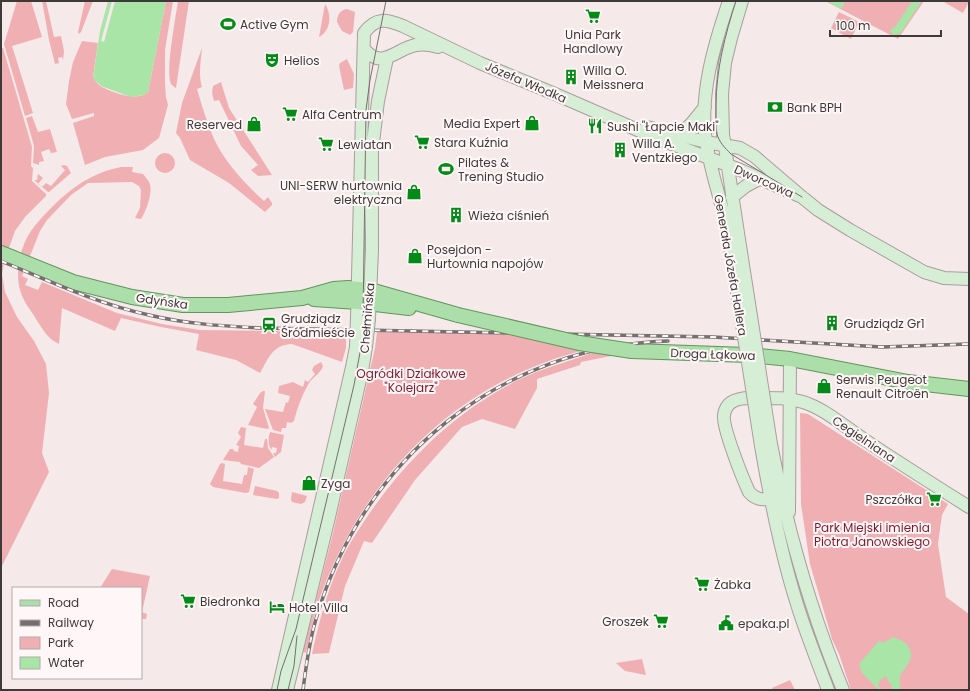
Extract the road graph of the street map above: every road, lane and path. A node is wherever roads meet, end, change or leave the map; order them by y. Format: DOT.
graph roads {
  1 [pos="729,1"];
  2 [pos="742,1"];
  3 [pos="391,22"];
  4 [pos="364,49"];
  5 [pos="456,53"];
  6 [pos="387,58"];
  7 [pos="705,107"];
  8 [pos="596,112"];
  9 [pos="678,135"];
  10 [pos="706,142"];
  11 [pos="725,146"];
  12 [pos="709,158"];
  13 [pos="728,164"];
  14 [pos="759,179"];
  15 [pos="732,197"];
  16 [pos="802,197"];
  17 [pos="733,234"];
  18 [pos="1,253"];
  19 [pos="359,268"];
  20 [pos="969,280"];
  21 [pos="334,289"];
  22 [pos="364,296"];
  23 [pos="302,298"];
  24 [pos="361,347"];
  25 [pos="790,359"];
  26 [pos="969,389"];
  27 [pos="790,399"];
  28 [pos="766,445"];
  29 [pos="770,499"];
  30 [pos="969,507"];
  31 [pos="789,528"];
  32 [pos="278,690"];
  33 [pos="287,690"];
  34 [pos="828,690"];
  35 [pos="843,690"];
  1 -- 7 [label="main road, Generała Józefa Hallera"];
  2 -- 11 [label="main road, Generała Józefa Hallera"];
  3 -- 4 [label="main road, Chełmińska"];
  3 -- 5 [label="main road, Józefa Włodka"];
  4 -- 6 [label="main road"];
  4 -- 19 [label="main road, Chełmińska"];
  5 -- 6 [label="main road, Józefa Włodka"];
  5 -- 8 [label="main road, Józefa Włodka"];
  6 -- 22 [label="main road, Chełmińska"];
  7 -- 9 [label="main road"];
  7 -- 10 [label="main road, Generała Józefa Hallera"];
  8 -- 9 [label="main road, Józefa Włodka"];
  8 -- 12 [label="main road, Józefa Włodka"];
  9 -- 10 [label="main road, Józefa Włodka"];
  10 -- 11 [label="main road, Józefa Włodka"];
  10 -- 12 [label="main road, Generała Józefa Hallera"];
  11 -- 13 [label="main road, Generała Józefa Hallera"];
  11 -- 16 [label="main road, Dworcowa"];
  12 -- 13 [label="main road, Józefa Włodka"];
  12 -- 17 [label="main road, Generała Józefa Hallera"];
  13 -- 14 [label="main road, Dworcowa"];
  13 -- 15 [label="main road, Generała Józefa Hallera"];
  14 -- 15 [label="main road"];
  14 -- 16 [label="main road, Dworcowa"];
  15 -- 17 [label="main road, Generała Józefa Hallera"];
  16 -- 20 [label="main road"];
  17 -- 28 [label="main road, Generała Józefa Hallera, bridge"];
  18 -- 23 [label="main road, Gdyńska"];
  19 -- 21 [label="main road, Chełmińska"];
  19 -- 22 [label="main road, Chełmińska"];
  21 -- 22 [label="main road, Gdyńska"];
  21 -- 23 [label="main road, Gdyńska"];
  22 -- 23 [label="main road, Gdyńska"];
  22 -- 24 [label="main road, Chełmińska, bridge"];
  22 -- 25 [label="main road, Droga Łąkowa, bridge"];
  24 -- 32 [label="main road, Chełmińska"];
  24 -- 33 [label="main road, Chełmińska"];
  25 -- 26 [label="main road, Droga Łąkowa"];
  25 -- 27 [label="main road"];
  27 -- 29 [label="main road, Cegielniana"];
  27 -- 30 [label="main road, Cegielniana"];
  27 -- 31 [label="main road"];
  28 -- 29 [label="main road, Generała Józefa Hallera"];
  28 -- 31 [label="main road, Generała Józefa Hallera"];
  29 -- 34 [label="main road, Generała Józefa Hallera"];
  31 -- 35 [label="main road, Generała Józefa Hallera"];
}
